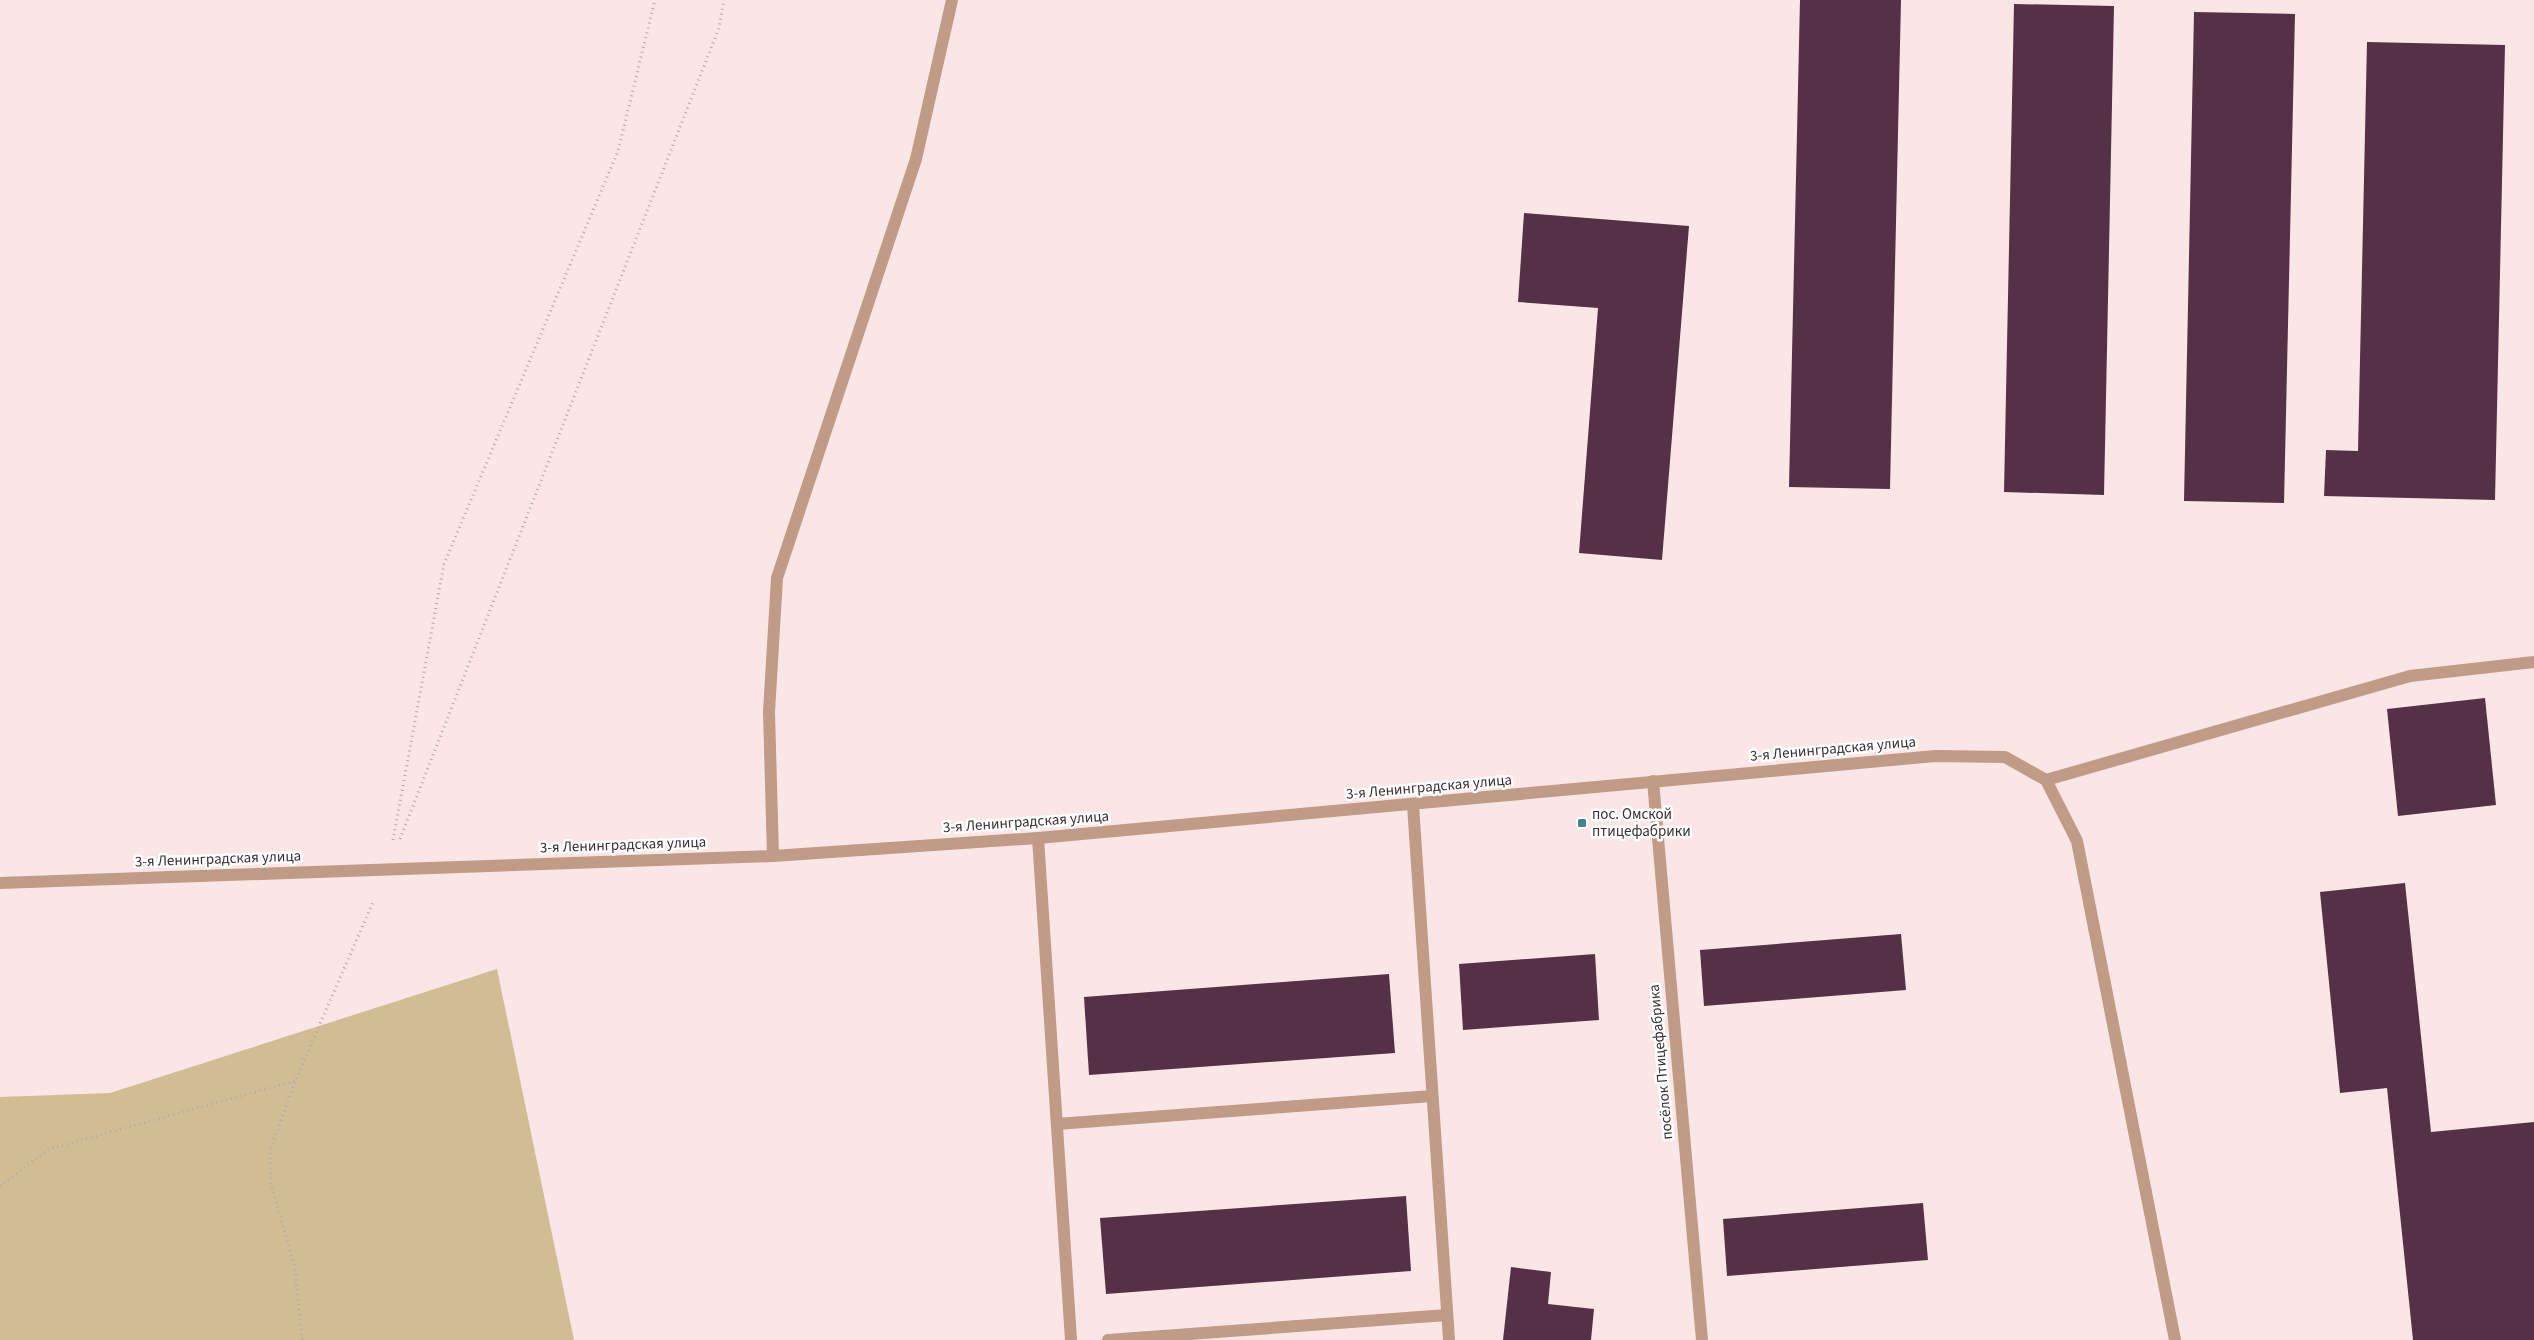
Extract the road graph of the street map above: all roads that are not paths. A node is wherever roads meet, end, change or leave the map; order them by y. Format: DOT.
graph roads {
  1 [pos="952,0"];
  2 [pos="2534,662"];
  3 [pos="2046,780"];
  4 [pos="1652,781"];
  5 [pos="1414,805"];
  6 [pos="1038,838"];
  7 [pos="773,856"];
  8 [pos="0,883"];
  9 [pos="1432,1096"];
  10 [pos="1057,1124"];
  11 [pos="1447,1315"];
  12 [pos="1071,1340"];
  13 [pos="1108,1340"];
  14 [pos="1449,1340"];
  15 [pos="1702,1340"];
  16 [pos="2175,1340"];
  1 -- 7 [label="street"];
  2 -- 3 [label="street"];
  3 -- 4 [label="street, 3-я Ленинградская улица"];
  3 -- 16 [label="street"];
  4 -- 5 [label="street, 3-я Ленинградская улица"];
  4 -- 15 [label="street, посёлок Птицефабрика"];
  5 -- 6 [label="street, 3-я Ленинградская улица"];
  5 -- 9 [label="street"];
  6 -- 7 [label="street, 3-я Ленинградская улица"];
  6 -- 10 [label="street"];
  7 -- 8 [label="street, 3-я Ленинградская улица"];
  9 -- 10 [label="street"];
  9 -- 11 [label="street"];
  10 -- 12 [label="street"];
  11 -- 13 [label="street"];
  11 -- 14 [label="street"];
}
